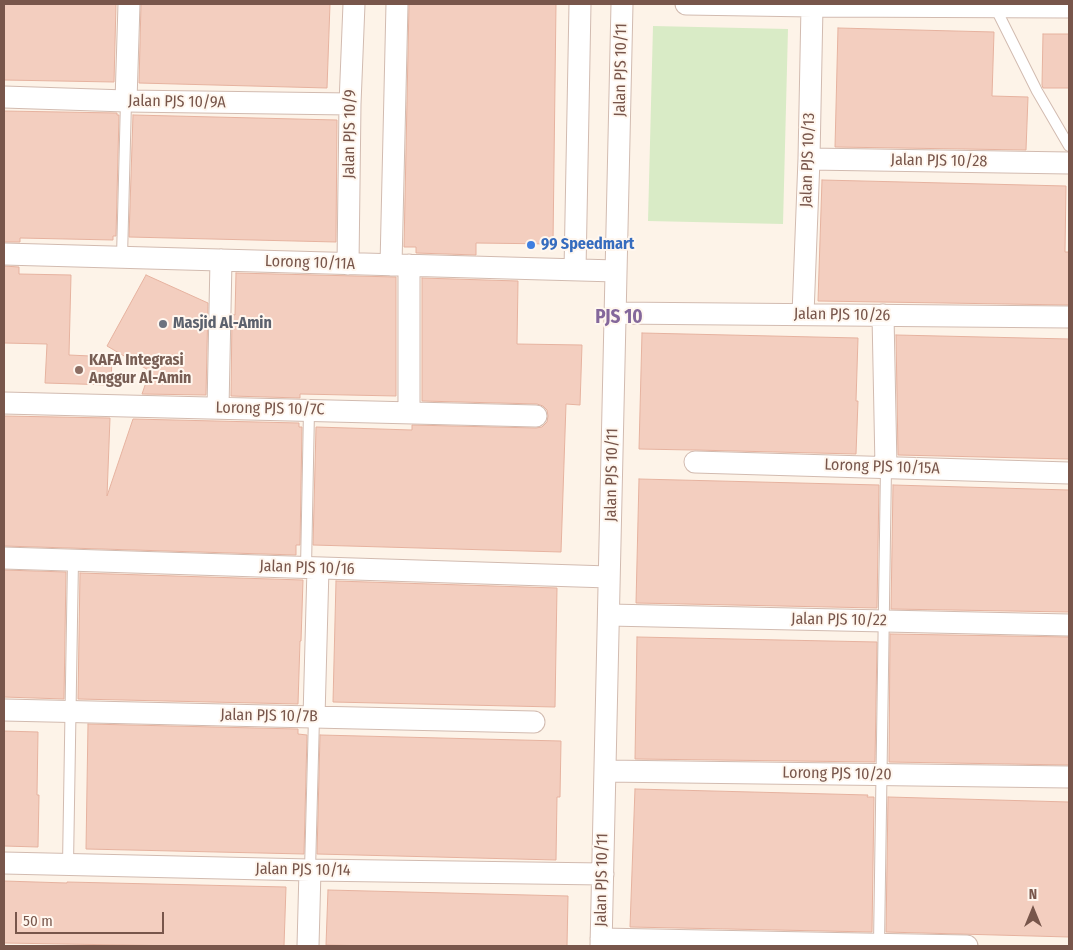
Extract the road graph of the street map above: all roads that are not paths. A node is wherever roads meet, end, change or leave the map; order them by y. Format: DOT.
graph roads {
  1 [pos="129,4"];
  2 [pos="354,4"];
  3 [pos="397,4"];
  4 [pos="580,4"];
  5 [pos="622,4"];
  6 [pos="686,4"];
  7 [pos="994,5"];
  8 [pos="812,6"];
  9 [pos="1069,7"];
  10 [pos="4,97"];
  11 [pos="126,101"];
  12 [pos="350,104"];
  13 [pos="1069,146"];
  14 [pos="809,160"];
  15 [pos="1069,163"];
  16 [pos="4,254"];
  17 [pos="122,257"];
  18 [pos="221,260"];
  19 [pos="348,264"];
  20 [pos="400,265"];
  21 [pos="575,270"];
  22 [pos="616,271"];
  23 [pos="615,313"];
  24 [pos="803,314"];
  25 [pos="883,315"];
  26 [pos="1069,317"];
  27 [pos="4,403"];
  28 [pos="218,408"];
  29 [pos="309,410"];
  30 [pos="409,413"];
  31 [pos="536,416"];
  32 [pos="695,462"];
  33 [pos="886,467"];
  34 [pos="1069,473"];
  35 [pos="4,558"];
  36 [pos="73,560"];
  37 [pos="312,568"];
  38 [pos="609,577"];
  39 [pos="609,614"];
  40 [pos="884,621"];
  41 [pos="1069,625"];
  42 [pos="4,710"];
  43 [pos="70,712"];
  44 [pos="314,717"];
  45 [pos="534,722"];
  46 [pos="605,772"];
  47 [pos="882,775"];
  48 [pos="1069,777"];
  49 [pos="4,863"];
  50 [pos="68,864"];
  51 [pos="310,870"];
  52 [pos="603,874"];
  53 [pos="601,942"];
  54 [pos="879,944"];
  55 [pos="308,946"];
  56 [pos="967,946"];
  1 -- 11 [label="street"];
  2 -- 12 [label="street, Jalan PJS 10/9"];
  3 -- 20 [label="street"];
  4 -- 21 [label="street"];
  5 -- 22 [label="street, Jalan PJS 10/11"];
  6 -- 8 [label="street"];
  7 -- 8 [label="street"];
  7 -- 9 [label="street"];
  7 -- 13 [label="lane"];
  8 -- 14 [label="street, Jalan PJS 10/13"];
  10 -- 11 [label="street, Jalan PJS 10/9A"];
  11 -- 12 [label="street, Jalan PJS 10/9A"];
  11 -- 17 [label="lane"];
  12 -- 19 [label="street, Jalan PJS 10/9"];
  14 -- 15 [label="street, Jalan PJS 10/28"];
  14 -- 24 [label="street, Jalan PJS 10/13"];
  16 -- 17 [label="street, Lorong 10/11A"];
  17 -- 18 [label="street, Lorong 10/11A"];
  18 -- 19 [label="street, Lorong 10/11A"];
  18 -- 28 [label="street"];
  19 -- 20 [label="street, Lorong 10/11A"];
  20 -- 21 [label="street, Lorong 10/11A"];
  20 -- 30 [label="street"];
  21 -- 22 [label="street, Lorong 10/11A"];
  22 -- 23 [label="street, Jalan PJS 10/11"];
  23 -- 24 [label="street, Jalan PJS 10/26"];
  23 -- 38 [label="street, Jalan PJS 10/11"];
  24 -- 25 [label="street, Jalan PJS 10/26"];
  25 -- 26 [label="street, Jalan PJS 10/26"];
  25 -- 33 [label="street"];
  27 -- 28 [label="street, Lorong PJS 10/7C"];
  28 -- 29 [label="street, Lorong PJS 10/7C"];
  29 -- 30 [label="street, Lorong PJS 10/7C"];
  29 -- 37 [label="lane"];
  30 -- 31 [label="street, Lorong PJS 10/7C"];
  32 -- 33 [label="street, Lorong PJS 10/15A"];
  33 -- 34 [label="street, Lorong PJS 10/15A"];
  33 -- 40 [label="lane"];
  35 -- 36 [label="street, Jalan PJS 10/16"];
  36 -- 37 [label="street, Jalan PJS 10/16"];
  36 -- 43 [label="lane"];
  37 -- 38 [label="street, Jalan PJS 10/16"];
  37 -- 44 [label="street"];
  38 -- 39 [label="street, Jalan PJS 10/11"];
  39 -- 40 [label="street, Jalan PJS 10/22"];
  39 -- 46 [label="street, Jalan PJS 10/11"];
  40 -- 41 [label="street, Jalan PJS 10/22"];
  40 -- 47 [label="lane"];
  42 -- 43 [label="street, Jalan PJS 10/7B"];
  43 -- 44 [label="street, Jalan PJS 10/7B"];
  43 -- 50 [label="lane"];
  44 -- 45 [label="street, Jalan PJS 10/7B"];
  44 -- 51 [label="lane"];
  46 -- 47 [label="street, Lorong PJS 10/20"];
  46 -- 52 [label="street, Jalan PJS 10/11"];
  47 -- 48 [label="street, Lorong PJS 10/20"];
  47 -- 54 [label="lane"];
  49 -- 50 [label="street, Jalan PJS 10/14"];
  50 -- 51 [label="street, Jalan PJS 10/14"];
  51 -- 52 [label="street, Jalan PJS 10/14"];
  51 -- 55 [label="street"];
  52 -- 53 [label="street, Jalan PJS 10/11"];
  53 -- 54 [label="street"];
  54 -- 56 [label="street"];
}
